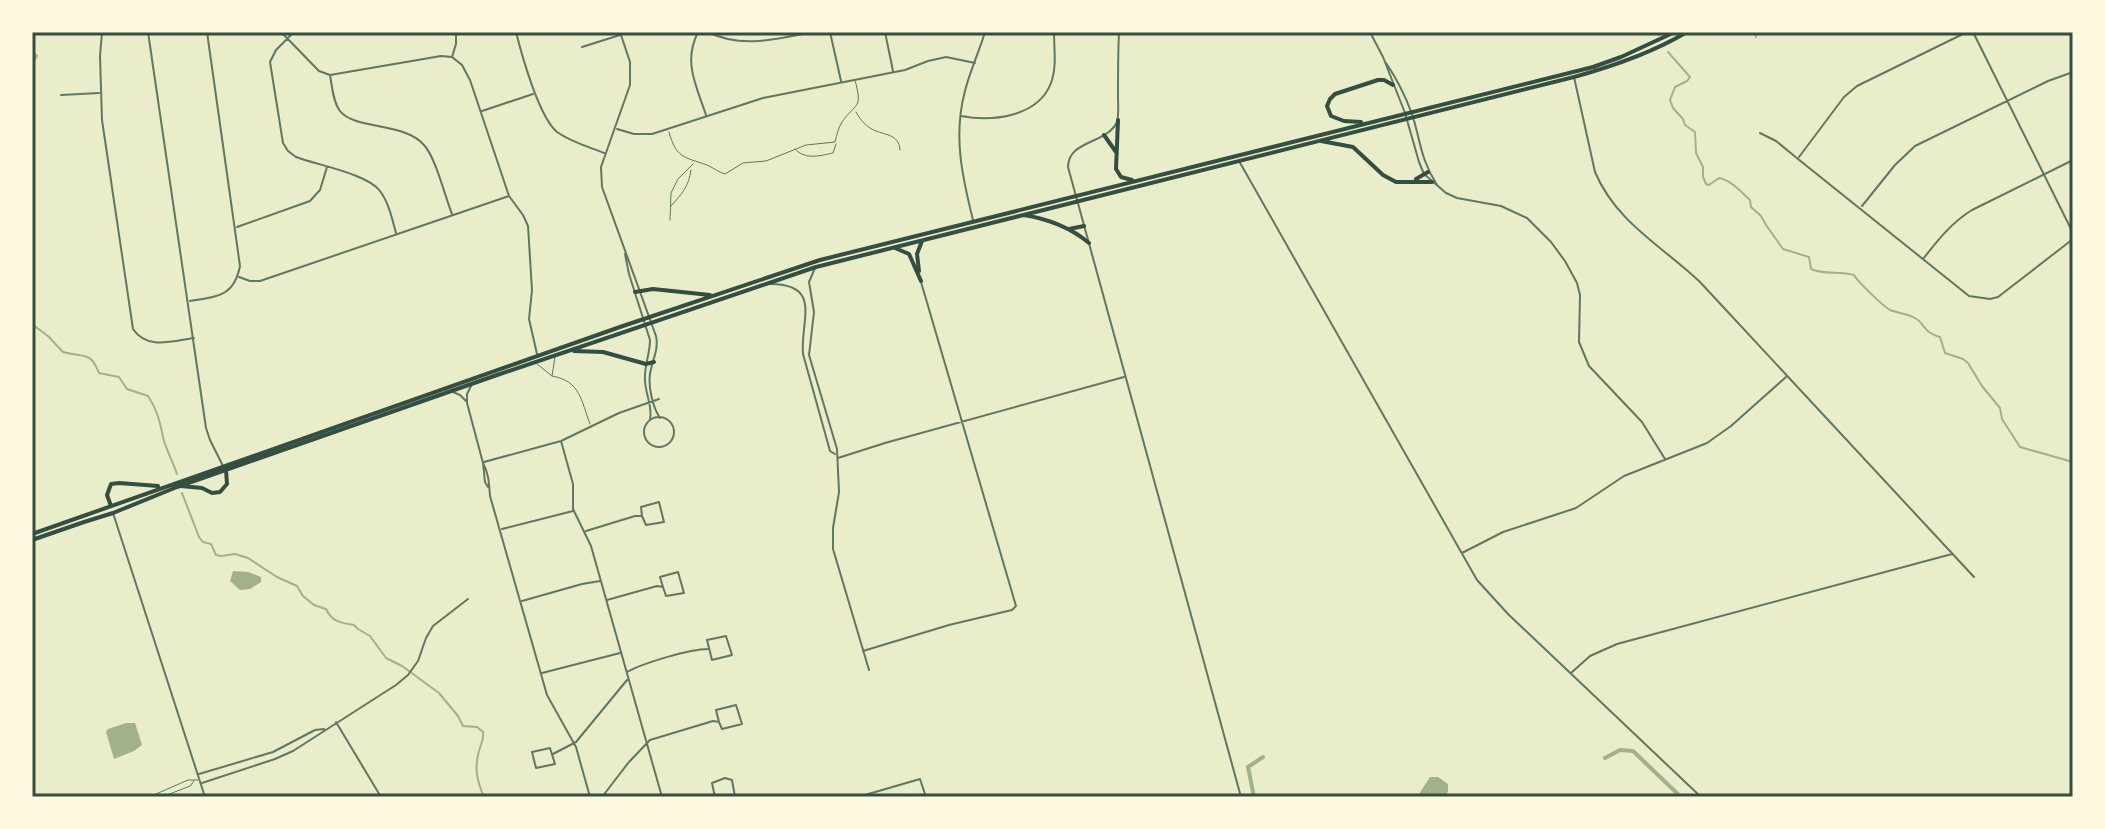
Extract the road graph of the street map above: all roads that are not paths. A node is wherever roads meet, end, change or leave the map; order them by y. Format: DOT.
graph roads {
  1 [pos="102,32"];
  2 [pos="148,32"];
  3 [pos="207,32"];
  4 [pos="281,32"];
  5 [pos="294,32"];
  6 [pos="456,32"];
  7 [pos="516,32"];
  8 [pos="698,32"];
  9 [pos="708,32"];
  10 [pos="812,32"];
  11 [pos="830,32"];
  12 [pos="885,32"];
  13 [pos="985,32"];
  14 [pos="1054,32"];
  15 [pos="1119,32"];
  16 [pos="1370,32"];
  17 [pos="1675,32"];
  18 [pos="1687,32"];
  19 [pos="1967,32"];
  20 [pos="1973,32"];
  21 [pos="620,34"];
  22 [pos="287,38"];
  23 [pos="582,47"];
  24 [pos="452,57"];
  25 [pos="1383,57"];
  26 [pos="975,63"];
  27 [pos="893,72"];
  28 [pos="2073,72"];
  29 [pos="330,75"];
  30 [pos="1574,77"];
  31 [pos="855,80"];
  32 [pos="841,82"];
  33 [pos="1393,85"];
  34 [pos="101,93"];
  35 [pos="535,94"];
  36 [pos="61,95"];
  37 [pos="2007,101"];
  38 [pos="854,110"];
  39 [pos="481,111"];
  40 [pos="1408,115"];
  41 [pos="706,116"];
  42 [pos="960,116"];
  43 [pos="1118,120"];
  44 [pos="1367,122"];
  45 [pos="615,128"];
  46 [pos="668,129"];
  47 [pos="1760,133"];
  48 [pos="1104,135"];
  49 [pos="1317,140"];
  50 [pos="835,142"];
  51 [pos="794,148"];
  52 [pos="900,150"];
  53 [pos="605,154"];
  54 [pos="1116,155"];
  55 [pos="1798,159"];
  56 [pos="1238,160"];
  57 [pos="2073,160"];
  58 [pos="695,162"];
  59 [pos="327,167"];
  60 [pos="691,167"];
  61 [pos="1426,173"];
  62 [pos="2043,174"];
  63 [pos="1135,180"];
  64 [pos="1410,182"];
  65 [pos="1435,184"];
  66 [pos="509,196"];
  67 [pos="1076,198"];
  68 [pos="670,207"];
  69 [pos="1860,208"];
  70 [pos="1022,214"];
  71 [pos="452,215"];
  72 [pos="670,220"];
  73 [pos="973,221"];
  74 [pos="1084,226"];
  75 [pos="236,227"];
  76 [pos="1067,229"];
  77 [pos="2073,233"];
  78 [pos="396,234"];
  79 [pos="2073,239"];
  80 [pos="923,240"];
  81 [pos="1089,243"];
  82 [pos="889,248"];
  83 [pos="1923,260"];
  84 [pos="816,267"];
  85 [pos="238,276"];
  86 [pos="921,281"];
  87 [pos="763,284"];
  88 [pos="638,291"];
  89 [pos="712,295"];
  90 [pos="188,301"];
  91 [pos="648,321"];
  92 [pos="194,338"];
  93 [pos="568,351"];
  94 [pos="556,355"];
  95 [pos="538,356"];
  96 [pos="654,362"];
  97 [pos="534,363"];
  98 [pos="646,364"];
  99 [pos="552,376"];
  100 [pos="1787,376"];
  101 [pos="1125,377"];
  102 [pos="471,385"];
  103 [pos="452,391"];
  104 [pos="659,399"];
  105 [pos="653,401"];
  106 [pos="467,403"];
  107 [pos="648,403"];
  108 [pos="660,418"];
  109 [pos="650,419"];
  110 [pos="963,422"];
  111 [pos="591,427"];
  112 [pos="561,441"];
  113 [pos="836,457"];
  114 [pos="1665,459"];
  115 [pos="483,463"];
  116 [pos="225,468"];
  117 [pos="165,486"];
  118 [pos="179,486"];
  119 [pos="111,506"];
  120 [pos="574,510"];
  121 [pos="113,513"];
  122 [pos="642,516"];
  123 [pos="500,530"];
  124 [pos="585,531"];
  125 [pos="32,534"];
  126 [pos="32,540"];
  127 [pos="1461,554"];
  128 [pos="1952,554"];
  129 [pos="1974,577"];
  130 [pos="600,581"];
  131 [pos="663,587"];
  132 [pos="468,599"];
  133 [pos="521,601"];
  134 [pos="606,601"];
  135 [pos="708,649"];
  136 [pos="863,651"];
  137 [pos="620,653"];
  138 [pos="869,670"];
  139 [pos="541,673"];
  140 [pos="626,673"];
  141 [pos="1571,674"];
  142 [pos="628,679"];
  143 [pos="336,722"];
  144 [pos="719,722"];
  145 [pos="325,729"];
  146 [pos="574,743"];
  147 [pos="646,743"];
  148 [pos="553,754"];
  149 [pos="198,775"];
  150 [pos="194,781"];
  151 [pos="200,781"];
  152 [pos="156,794"];
  153 [pos="162,797"];
  154 [pos="205,797"];
  155 [pos="381,797"];
  156 [pos="590,797"];
  157 [pos="602,797"];
  158 [pos="662,797"];
  159 [pos="715,797"];
  160 [pos="734,797"];
  161 [pos="858,797"];
  162 [pos="926,797"];
  163 [pos="1241,797"];
  164 [pos="1701,797"];
  1 -- 34 [label="street"];
  2 -- 90 [label="street"];
  3 -- 75 [label="street"];
  4 -- 22 [label="street"];
  5 -- 22 [label="street"];
  6 -- 24 [label="street"];
  7 -- 35 [label="street"];
  8 -- 41 [label="street"];
  9 -- 10 [label="street"];
  11 -- 32 [label="street"];
  12 -- 27 [label="street"];
  13 -- 26 [label="street"];
  14 -- 42 [label="street"];
  15 -- 43 [label="street"];
  16 -- 25 [label="street"];
  17 -- 40 [label="highway"];
  18 -- 30 [label="highway"];
  19 -- 55 [label="street"];
  20 -- 37 [label="street"];
  21 -- 23 [label="street"];
  21 -- 45 [label="street"];
  22 -- 29 [label="street"];
  22 -- 59 [label="street"];
  24 -- 29 [label="street"];
  24 -- 39 [label="street"];
  25 -- 33 [label="street"];
  25 -- 40 [label="street"];
  26 -- 27 [label="street"];
  26 -- 42 [label="street"];
  27 -- 31 [label="street"];
  28 -- 37 [label="street"];
  29 -- 71 [label="street"];
  30 -- 40 [label="highway"];
  30 -- 100 [label="street"];
  31 -- 32 [label="street"];
  31 -- 38 [label="lane"];
  32 -- 41 [label="street"];
  33 -- 40 [label="street"];
  33 -- 44 [label="highway"];
  34 -- 36 [label="street"];
  34 -- 92 [label="street"];
  35 -- 39 [label="street"];
  35 -- 53 [label="street"];
  37 -- 62 [label="street"];
  37 -- 69 [label="street"];
  38 -- 50 [label="lane"];
  38 -- 52 [label="lane"];
  39 -- 66 [label="street"];
  40 -- 44 [label="highway"];
  40 -- 49 [label="highway"];
  40 -- 61 [label="street"];
  40 -- 61 [label="street"];
  41 -- 46 [label="street"];
  42 -- 73 [label="street"];
  43 -- 48 [label="street"];
  43 -- 54 [label="highway"];
  44 -- 63 [label="highway"];
  45 -- 46 [label="street"];
  45 -- 53 [label="street"];
  46 -- 58 [label="lane"];
  47 -- 55 [label="street"];
  48 -- 54 [label="highway"];
  48 -- 67 [label="street"];
  49 -- 56 [label="highway"];
  49 -- 64 [label="highway"];
  50 -- 51 [label="lane"];
  50 -- 51 [label="lane"];
  51 -- 58 [label="lane"];
  53 -- 88 [label="street"];
  54 -- 63 [label="highway"];
  55 -- 69 [label="street"];
  56 -- 67 [label="highway"];
  56 -- 127 [label="street"];
  57 -- 62 [label="street"];
  58 -- 60 [label="lane"];
  59 -- 75 [label="street"];
  59 -- 78 [label="street"];
  60 -- 68 [label="lane"];
  60 -- 68 [label="lane"];
  61 -- 64 [label="highway"];
  61 -- 65 [label="street"];
  62 -- 77 [label="street"];
  62 -- 83 [label="street"];
  63 -- 67 [label="highway"];
  64 -- 65 [label="highway"];
  65 -- 114 [label="street"];
  66 -- 71 [label="street"];
  66 -- 95 [label="street"];
  67 -- 70 [label="highway"];
  67 -- 73 [label="highway"];
  67 -- 74 [label="street"];
  68 -- 72 [label="lane"];
  69 -- 83 [label="street"];
  70 -- 76 [label="highway"];
  70 -- 80 [label="highway"];
  71 -- 78 [label="street"];
  73 -- 89 [label="highway"];
  74 -- 76 [label="highway"];
  74 -- 81 [label="street"];
  75 -- 85 [label="street"];
  76 -- 81 [label="highway"];
  78 -- 85 [label="street"];
  79 -- 83 [label="street"];
  80 -- 82 [label="highway"];
  80 -- 86 [label="highway"];
  81 -- 101 [label="street"];
  82 -- 84 [label="highway"];
  82 -- 86 [label="highway"];
  84 -- 87 [label="highway"];
  84 -- 113 [label="street"];
  85 -- 90 [label="street"];
  86 -- 110 [label="street"];
  87 -- 91 [label="highway"];
  87 -- 113 [label="street"];
  88 -- 89 [label="highway"];
  88 -- 91 [label="street"];
  88 -- 91 [label="street"];
  89 -- 91 [label="highway"];
  90 -- 92 [label="street"];
  91 -- 93 [label="highway"];
  91 -- 95 [label="highway"];
  91 -- 96 [label="street"];
  91 -- 98 [label="street"];
  92 -- 116 [label="street"];
  93 -- 94 [label="highway"];
  93 -- 98 [label="highway"];
  94 -- 97 [label="highway"];
  94 -- 99 [label="lane"];
  95 -- 116 [label="highway"];
  96 -- 98 [label="highway"];
  96 -- 105 [label="street"];
  97 -- 99 [label="lane"];
  97 -- 102 [label="highway"];
  98 -- 107 [label="street"];
  99 -- 111 [label="lane"];
  100 -- 114 [label="street"];
  100 -- 128 [label="street"];
  101 -- 110 [label="street"];
  101 -- 163 [label="street"];
  102 -- 103 [label="highway"];
  102 -- 106 [label="street"];
  103 -- 106 [label="street"];
  103 -- 116 [label="highway"];
  104 -- 105 [label="street"];
  105 -- 107 [label="street"];
  105 -- 108 [label="street"];
  106 -- 115 [label="street"];
  107 -- 109 [label="street"];
  107 -- 111 [label="street"];
  108 -- 109 [label="street"];
  108 -- 109 [label="street"];
  110 -- 113 [label="street"];
  110 -- 136 [label="street"];
  111 -- 112 [label="street"];
  112 -- 115 [label="street"];
  112 -- 120 [label="street"];
  113 -- 136 [label="street"];
  114 -- 127 [label="street"];
  115 -- 123 [label="street"];
  116 -- 117 [label="highway"];
  116 -- 118 [label="highway"];
  116 -- 118 [label="highway"];
  117 -- 119 [label="highway"];
  117 -- 119 [label="highway"];
  118 -- 121 [label="highway"];
  119 -- 121 [label="street"];
  119 -- 125 [label="highway"];
  120 -- 123 [label="street"];
  120 -- 124 [label="street"];
  121 -- 126 [label="highway"];
  121 -- 149 [label="street"];
  122 -- 122 [label="street"];
  122 -- 124 [label="street"];
  123 -- 133 [label="street"];
  124 -- 130 [label="street"];
  127 -- 141 [label="street"];
  128 -- 129 [label="street"];
  128 -- 141 [label="street"];
  130 -- 133 [label="street"];
  130 -- 134 [label="street"];
  131 -- 131 [label="street"];
  131 -- 134 [label="street"];
  132 -- 143 [label="street"];
  133 -- 139 [label="street"];
  134 -- 137 [label="street"];
  135 -- 135 [label="street"];
  135 -- 140 [label="street"];
  136 -- 138 [label="street"];
  137 -- 139 [label="street"];
  137 -- 140 [label="street"];
  139 -- 146 [label="street"];
  140 -- 142 [label="street"];
  141 -- 164 [label="street"];
  142 -- 146 [label="street"];
  142 -- 147 [label="street"];
  143 -- 145 [label="street"];
  143 -- 155 [label="street"];
  144 -- 144 [label="street"];
  144 -- 147 [label="street"];
  145 -- 149 [label="street"];
  145 -- 151 [label="street"];
  146 -- 148 [label="street"];
  146 -- 156 [label="street"];
  147 -- 157 [label="street"];
  147 -- 158 [label="street"];
  148 -- 148 [label="street"];
  149 -- 151 [label="street"];
  150 -- 151 [label="lane"];
  150 -- 152 [label="lane"];
  150 -- 153 [label="lane"];
  151 -- 154 [label="street"];
  159 -- 160 [label="street"];
  161 -- 162 [label="street"];
}
